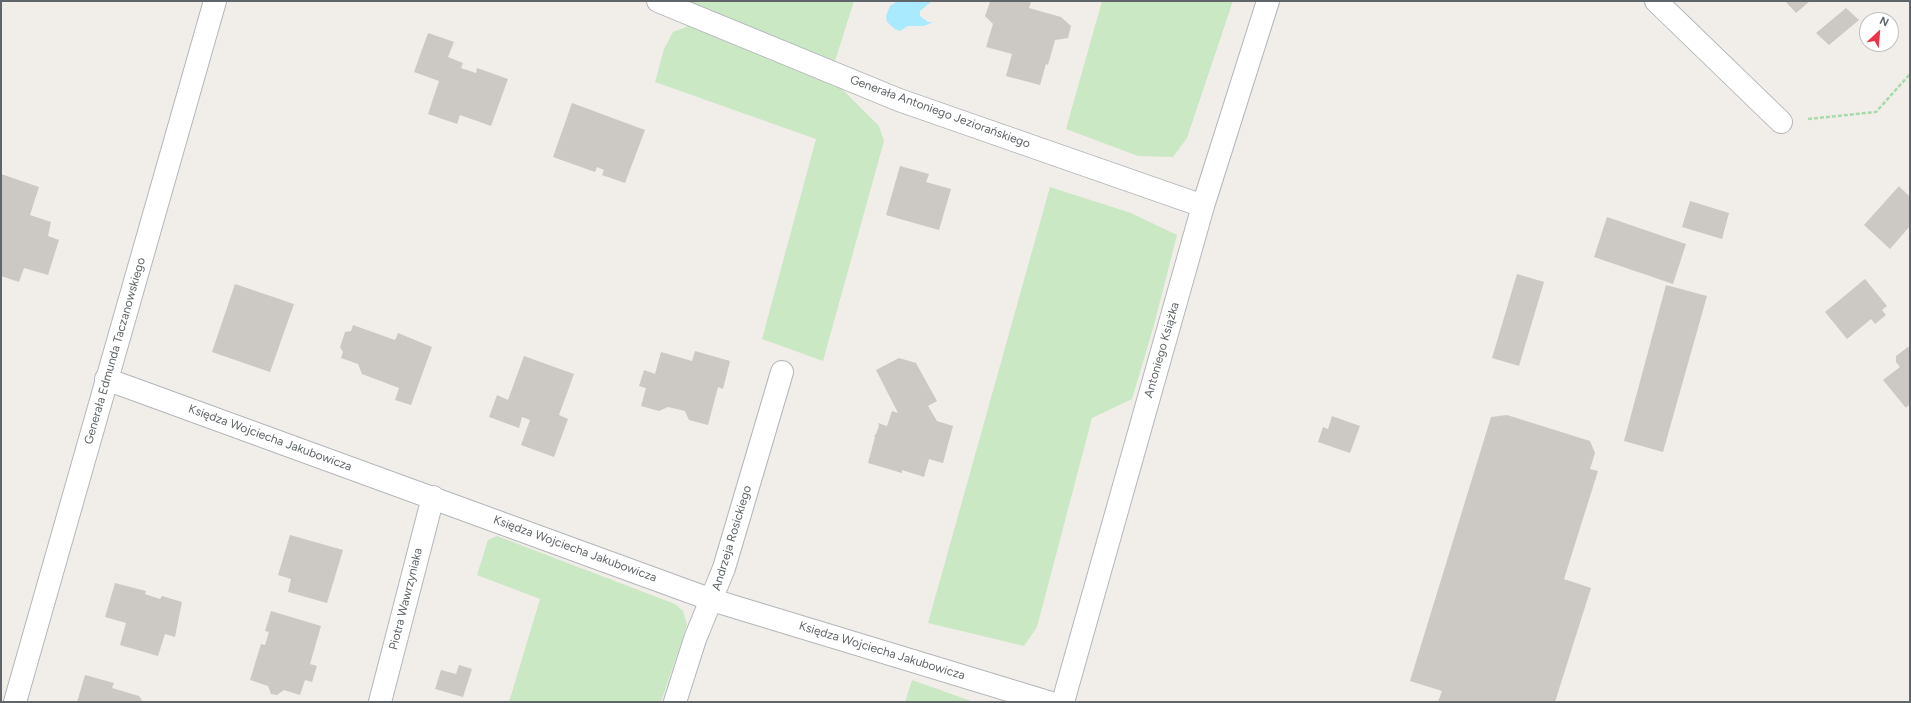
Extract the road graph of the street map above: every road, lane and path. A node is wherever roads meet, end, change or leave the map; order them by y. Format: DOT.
graph roads {
  1 [pos="215,1"];
  2 [pos="658,1"];
  3 [pos="1268,1"];
  4 [pos="1656,1"];
  5 [pos="1910,74"];
  6 [pos="1780,122"];
  7 [pos="1203,206"];
  8 [pos="782,372"];
  9 [pos="106,379"];
  10 [pos="433,497"];
  11 [pos="712,600"];
  12 [pos="15,702"];
  13 [pos="380,702"];
  14 [pos="675,702"];
  15 [pos="1048,702"];
  16 [pos="1063,702"];
  1 -- 9 [label="street, Generała Edmunda Taczanowskiego"];
  2 -- 7 [label="street, Generała Antoniego Jeziorańskiego"];
  3 -- 7 [label="street, Antoniego Książka"];
  4 -- 6 [label="street"];
  5 -- 6 [label="path"];
  7 -- 16 [label="street, Antoniego Książka"];
  8 -- 11 [label="street, Andrzeja Rosickiego"];
  9 -- 10 [label="street, Księdza Wojciecha Jakubowicza"];
  9 -- 12 [label="street, Generała Edmunda Taczanowskiego"];
  10 -- 11 [label="street, Księdza Wojciecha Jakubowicza"];
  10 -- 13 [label="street, Piotra Wawrzyniaka"];
  11 -- 14 [label="street, Andrzeja Rosickiego"];
  11 -- 15 [label="street, Księdza Wojciecha Jakubowicza"];
}
